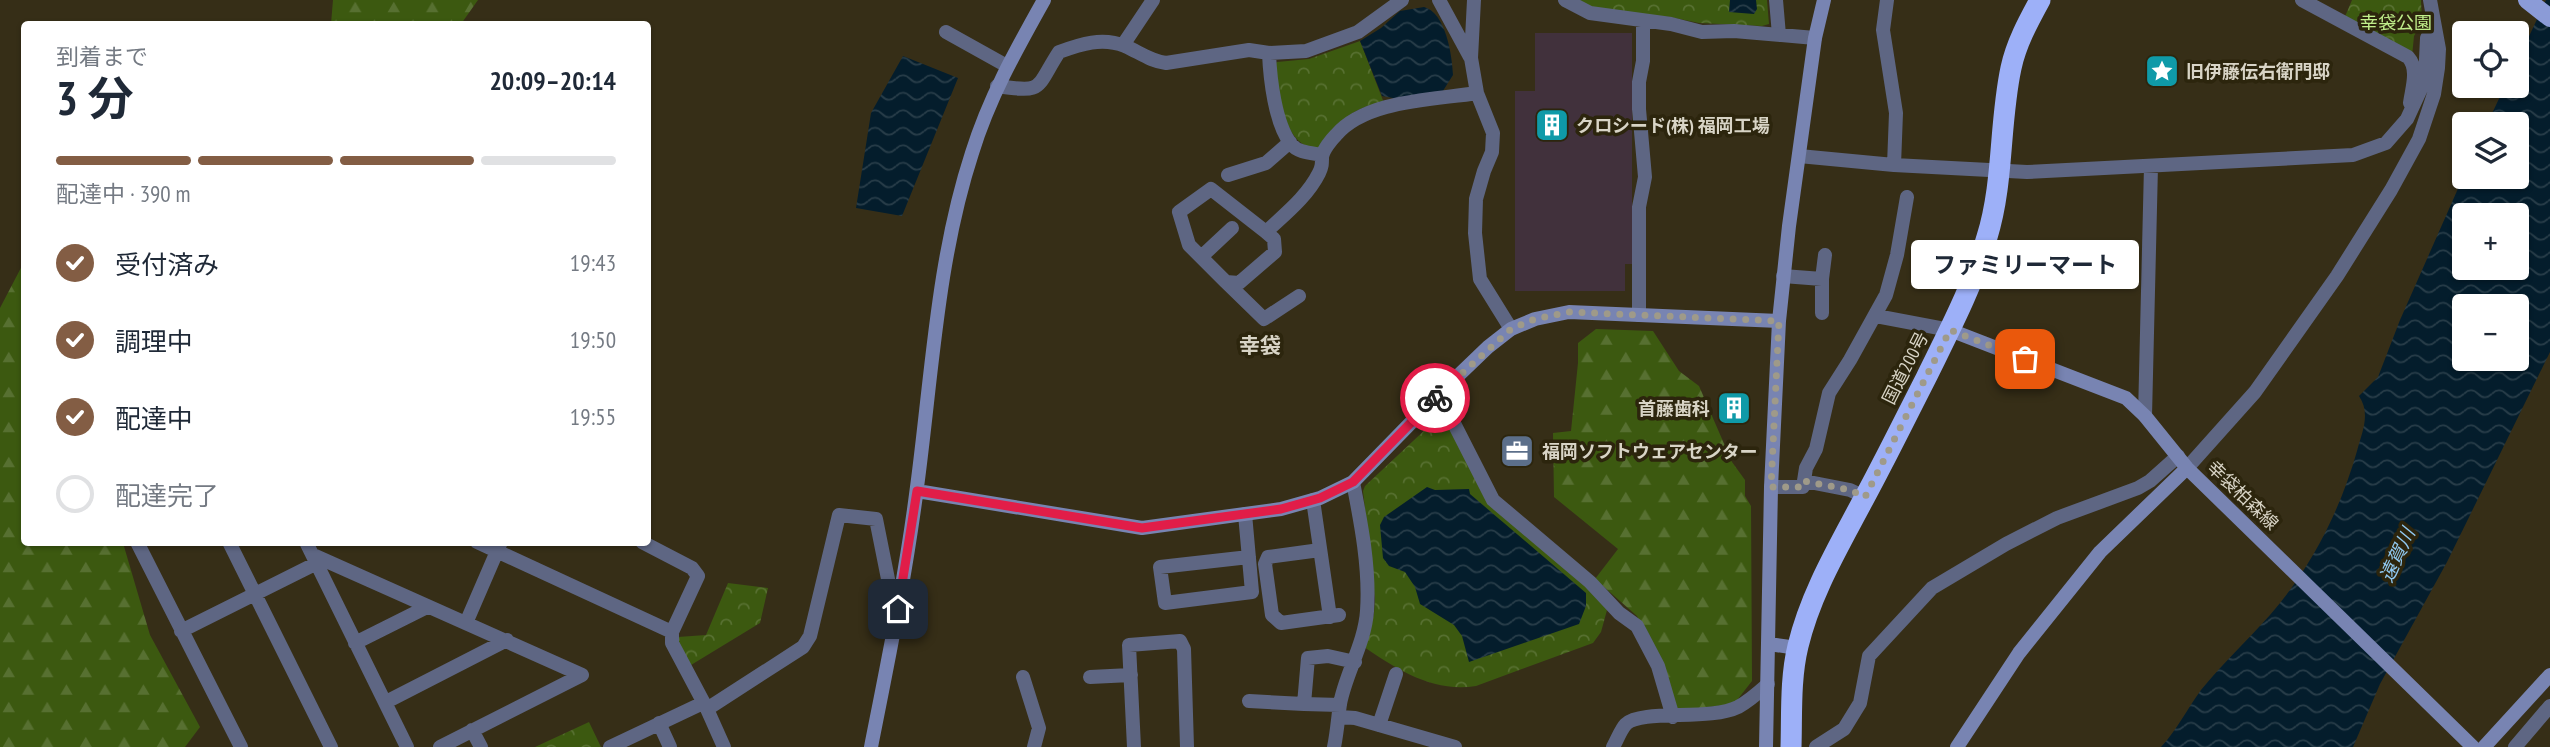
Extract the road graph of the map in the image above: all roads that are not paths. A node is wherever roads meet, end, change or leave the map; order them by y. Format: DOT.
graph roads {
  1 [pos="1044,0"];
  2 [pos="1153,0"];
  3 [pos="1402,0"];
  4 [pos="1439,0"];
  5 [pos="1474,0"];
  6 [pos="1565,0"];
  7 [pos="1776,0"];
  8 [pos="1824,0"];
  9 [pos="1887,0"];
  10 [pos="2039,0"];
  11 [pos="2302,0"];
  12 [pos="2430,0"];
  13 [pos="2527,0"];
  14 [pos="2550,18"];
  15 [pos="1643,22"];
  16 [pos="2433,27"];
  17 [pos="946,32"];
  18 [pos="1779,35"];
  19 [pos="1815,38"];
  20 [pos="1123,46"];
  21 [pos="1269,53"];
  22 [pos="1471,58"];
  23 [pos="1007,66"];
  24 [pos="997,86"];
  25 [pos="1477,93"];
  26 [pos="2407,118"];
  27 [pos="1290,142"];
  28 [pos="1322,155"];
  29 [pos="1799,156"];
  30 [pos="1894,165"];
  31 [pos="2151,166"];
  32 [pos="1999,171"];
  33 [pos="1228,175"];
  34 [pos="1907,197"];
  35 [pos="1232,228"];
  36 [pos="1266,232"];
  37 [pos="1825,255"];
  38 [pos="1201,257"];
  39 [pos="1783,276"];
  40 [pos="1822,279"];
  41 [pos="1226,282"];
  42 [pos="1298,296"];
  43 [pos="1822,313"];
  44 [pos="1639,315"];
  45 [pos="1876,316"];
  46 [pos="1779,321"];
  47 [pos="1511,329"];
  48 [pos="1950,330"];
  49 [pos="1439,394"];
  50 [pos="2145,416"];
  51 [pos="2187,467"];
  52 [pos="1804,481"];
  53 [pos="1353,482"];
  54 [pos="1771,487"];
  55 [pos="917,491"];
  56 [pos="1865,497"];
  57 [pos="1313,500"];
  58 [pos="1245,514"];
  59 [pos="139,546"];
  60 [pos="231,546"];
  61 [pos="650,546"];
  62 [pos="499,547"];
  63 [pos="1320,550"];
  64 [pos="312,554"];
  65 [pos="1249,556"];
  66 [pos="255,595"];
  67 [pos="428,607"];
  68 [pos="898,609"];
  69 [pos="466,623"];
  70 [pos="181,631"];
  71 [pos="672,632"];
  72 [pos="507,640"];
  73 [pos="355,643"];
  74 [pos="1769,645"];
  75 [pos="1797,648"];
  76 [pos="1354,662"];
  77 [pos="1396,674"];
  78 [pos="2550,674"];
  79 [pos="1131,675"];
  80 [pos="1023,677"];
  81 [pos="1090,677"];
  82 [pos="1768,684"];
  83 [pos="1249,701"];
  84 [pos="386,702"];
  85 [pos="1304,704"];
  86 [pos="705,706"];
  87 [pos="2550,706"];
  88 [pos="1340,711"];
  89 [pos="1673,717"];
  90 [pos="659,723"];
  91 [pos="1378,725"];
  92 [pos="472,730"];
  93 [pos="2476,746"];
  94 [pos="241,747"];
  95 [pos="331,747"];
  96 [pos="407,747"];
  97 [pos="440,747"];
  98 [pos="481,747"];
  99 [pos="610,747"];
  100 [pos="670,747"];
  101 [pos="724,747"];
  102 [pos="871,747"];
  103 [pos="1034,747"];
  104 [pos="1134,747"];
  105 [pos="1187,747"];
  106 [pos="1334,747"];
  107 [pos="1455,747"];
  108 [pos="1613,747"];
  109 [pos="1766,747"];
  110 [pos="1791,747"];
  111 [pos="1816,747"];
  112 [pos="1957,747"];
  113 [pos="2515,747"];
  1 -- 23 [label="street"];
  2 -- 20 [label="street"];
  3 -- 21 [label="street"];
  4 -- 22 [label="street"];
  5 -- 22 [label="street"];
  6 -- 15 [label="street"];
  7 -- 18 [label="street"];
  8 -- 19 [label="street"];
  9 -- 30 [label="street"];
  10 -- 32 [label="highway, 国道200号"];
  11 -- 26 [label="street"];
  12 -- 16 [label="street"];
  13 -- 14 [label="main road"];
  15 -- 18 [label="street"];
  15 -- 44 [label="street"];
  16 -- 26 [label="street"];
  16 -- 51 [label="street"];
  17 -- 23 [label="street"];
  18 -- 19 [label="street"];
  19 -- 29 [label="street"];
  20 -- 21 [label="street"];
  20 -- 24 [label="street"];
  21 -- 27 [label="street"];
  22 -- 25 [label="street"];
  23 -- 24 [label="street"];
  24 -- 55 [label="street"];
  25 -- 28 [label="street"];
  25 -- 47 [label="street"];
  26 -- 31 [label="street"];
  27 -- 28 [label="street"];
  27 -- 33 [label="street"];
  28 -- 36 [label="street"];
  29 -- 30 [label="street"];
  29 -- 39 [label="street"];
  30 -- 32 [label="street"];
  31 -- 32 [label="street"];
  31 -- 50 [label="street"];
  32 -- 48 [label="highway, 国道200号"];
  34 -- 45 [label="street"];
  35 -- 38 [label="street"];
  36 -- 38 [label="street"];
  36 -- 41 [label="street"];
  37 -- 40 [label="street"];
  38 -- 41 [label="street"];
  39 -- 40 [label="street"];
  39 -- 46 [label="street"];
  40 -- 43 [label="street"];
  41 -- 42 [label="street"];
  44 -- 46 [label="street"];
  44 -- 47 [label="street"];
  45 -- 48 [label="street"];
  45 -- 52 [label="street"];
  46 -- 54 [label="street"];
  47 -- 49 [label="street"];
  48 -- 50 [label="street, 幸袋柏森線"];
  48 -- 56 [label="highway, 国道200号"];
  49 -- 53 [label="street"];
  49 -- 89 [label="street"];
  50 -- 51 [label="street, 幸袋柏森線"];
  51 -- 93 [label="street, 幸袋柏森線"];
  51 -- 111 [label="street"];
  51 -- 112 [label="street"];
  52 -- 54 [label="street"];
  52 -- 56 [label="street"];
  53 -- 57 [label="street"];
  53 -- 76 [label="street"];
  54 -- 74 [label="street"];
  55 -- 58 [label="street"];
  55 -- 68 [label="street"];
  56 -- 75 [label="highway, 国道200号"];
  57 -- 58 [label="street"];
  57 -- 63 [label="street"];
  58 -- 65 [label="street"];
  59 -- 70 [label="street"];
  60 -- 66 [label="street"];
  61 -- 71 [label="street"];
  62 -- 69 [label="street"];
  62 -- 71 [label="street"];
  63 -- 63 [label="street"];
  64 -- 66 [label="street"];
  64 -- 67 [label="street"];
  64 -- 73 [label="street"];
  65 -- 65 [label="street"];
  66 -- 70 [label="street"];
  66 -- 95 [label="street"];
  67 -- 69 [label="street"];
  67 -- 73 [label="street"];
  68 -- 86 [label="street"];
  68 -- 102 [label="street"];
  69 -- 72 [label="street"];
  70 -- 94 [label="street"];
  71 -- 86 [label="street"];
  72 -- 84 [label="street"];
  72 -- 92 [label="street"];
  73 -- 84 [label="street"];
  74 -- 75 [label="street"];
  74 -- 82 [label="street"];
  75 -- 110 [label="highway, 国道200号"];
  76 -- 85 [label="street"];
  76 -- 88 [label="street"];
  77 -- 91 [label="street"];
  78 -- 93 [label="street"];
  79 -- 81 [label="street"];
  79 -- 104 [label="street"];
  79 -- 105 [label="street"];
  80 -- 103 [label="street"];
  82 -- 89 [label="street"];
  82 -- 109 [label="street"];
  83 -- 85 [label="street"];
  84 -- 96 [label="street"];
  85 -- 88 [label="street"];
  86 -- 90 [label="street"];
  86 -- 101 [label="street"];
  87 -- 113 [label="street"];
  88 -- 91 [label="street"];
  88 -- 106 [label="street"];
  89 -- 108 [label="street"];
  90 -- 99 [label="street"];
  90 -- 100 [label="street"];
  91 -- 107 [label="street"];
  92 -- 97 [label="street"];
  92 -- 98 [label="street"];
}
